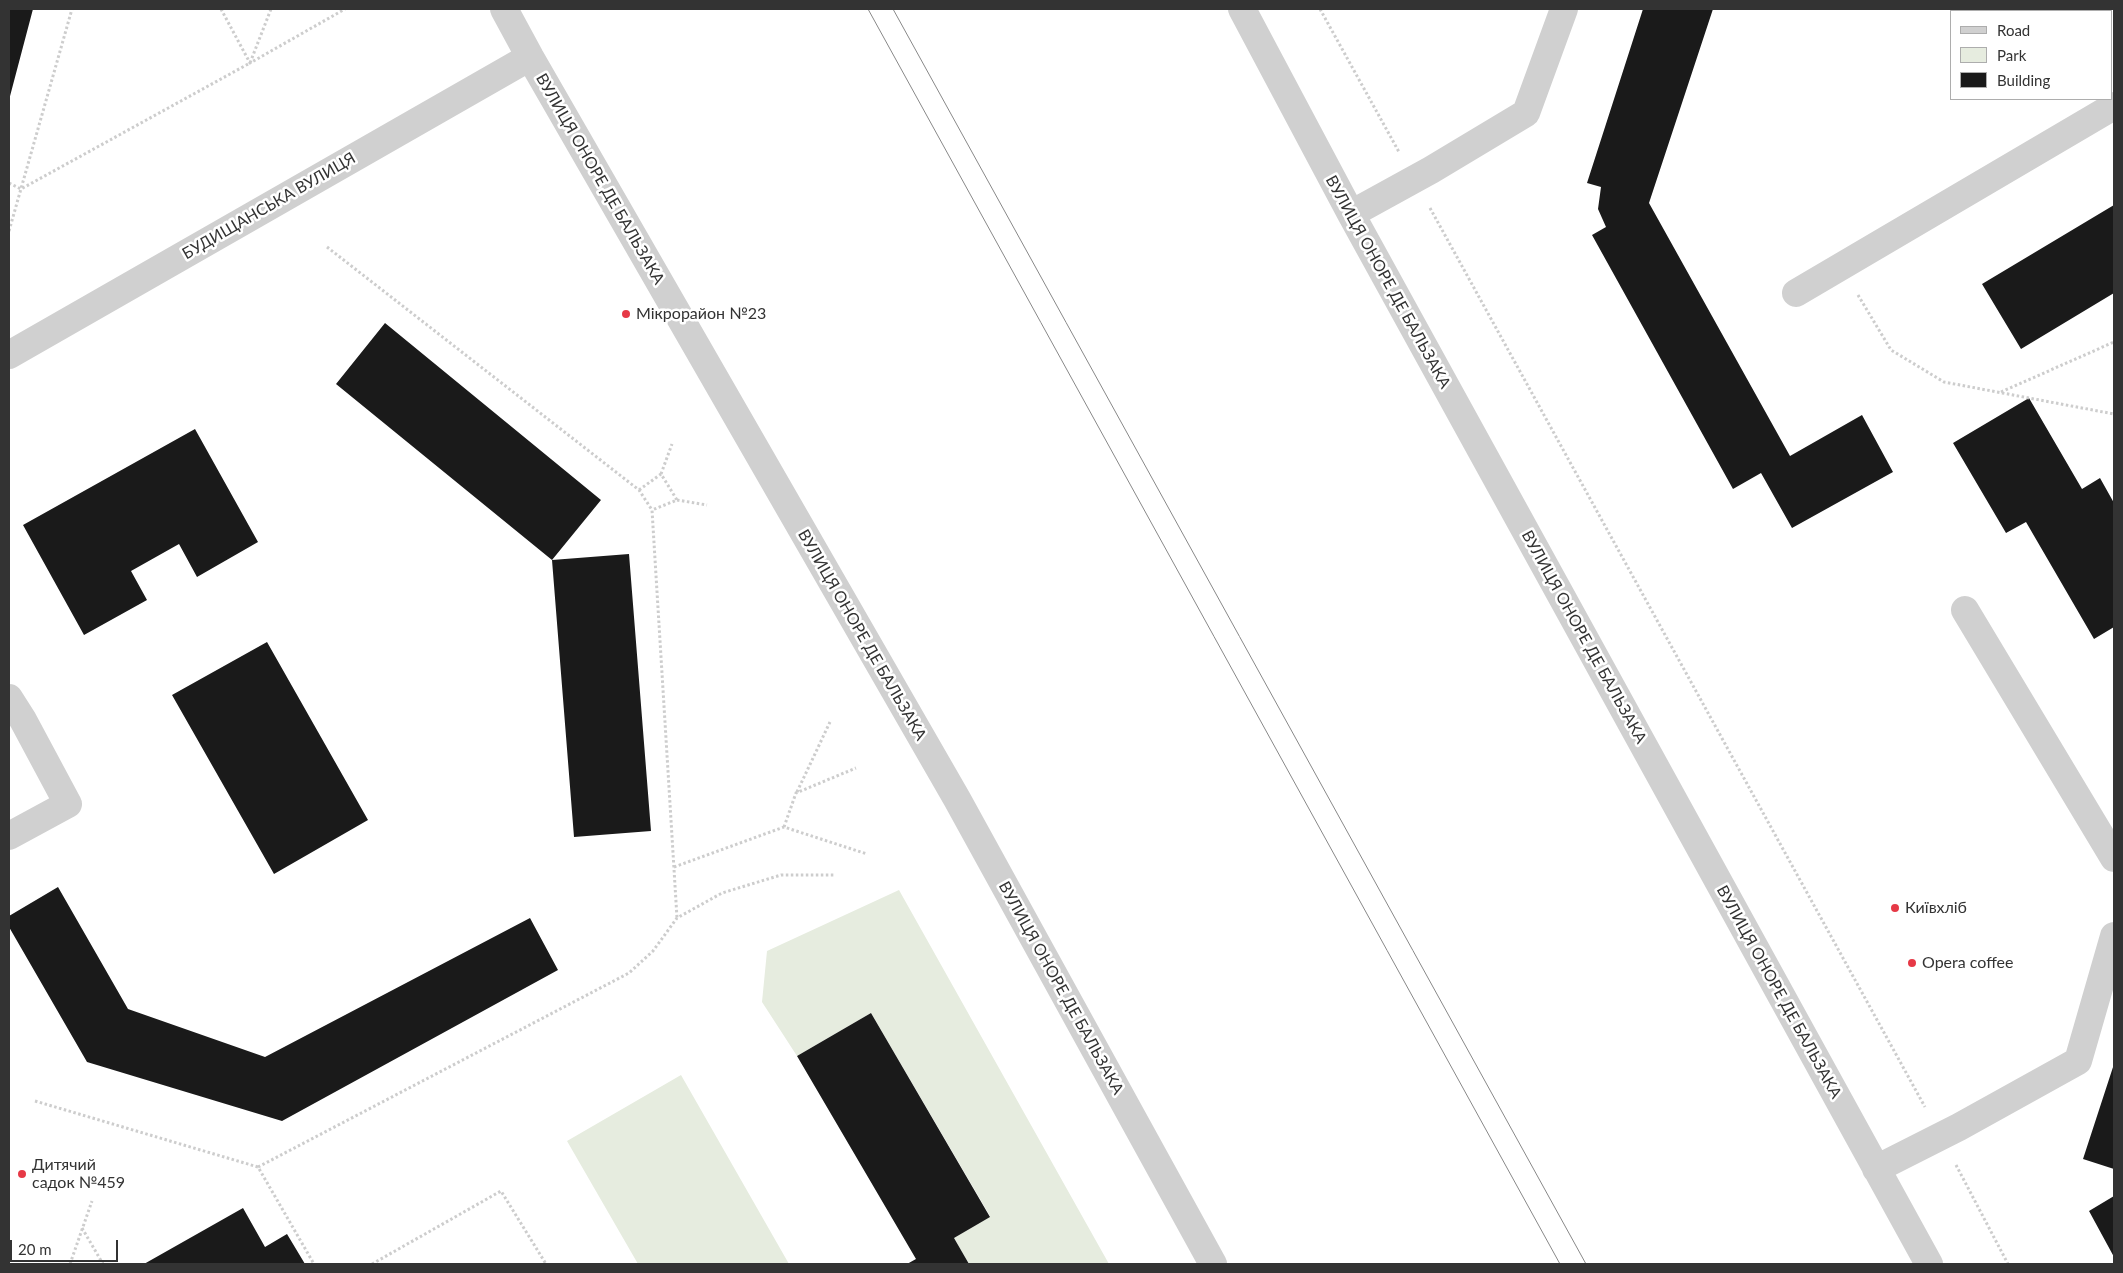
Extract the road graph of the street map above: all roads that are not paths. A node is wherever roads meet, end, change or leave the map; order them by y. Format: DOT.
graph roads {
  1 [pos="504,9"];
  2 [pos="1242,9"];
  3 [pos="1564,9"];
  4 [pos="530,57"];
  5 [pos="2114,106"];
  6 [pos="1350,214"];
  7 [pos="1796,293"];
  8 [pos="9,355"];
  9 [pos="1965,610"];
  10 [pos="9,698"];
  11 [pos="9,836"];
  12 [pos="2114,858"];
  13 [pos="2114,936"];
  14 [pos="1876,1169"];
  15 [pos="1213,1264"];
  16 [pos="1929,1264"];
  1 -- 4 [label="street, ВУЛИЦЯ ОНОРЕ ДЕ БАЛЬЗАКА"];
  2 -- 6 [label="street, ВУЛИЦЯ ОНОРЕ ДЕ БАЛЬЗАКА"];
  3 -- 6 [label="street"];
  4 -- 8 [label="street, БУДИЩАНСЬКА ВУЛИЦЯ"];
  4 -- 15 [label="street, ВУЛИЦЯ ОНОРЕ ДЕ БАЛЬЗАКА"];
  5 -- 7 [label="street"];
  6 -- 14 [label="street, ВУЛИЦЯ ОНОРЕ ДЕ БАЛЬЗАКА"];
  9 -- 12 [label="street"];
  10 -- 11 [label="street"];
  13 -- 14 [label="street"];
  14 -- 16 [label="street, ВУЛИЦЯ ОНОРЕ ДЕ БАЛЬЗАКА"];
}
